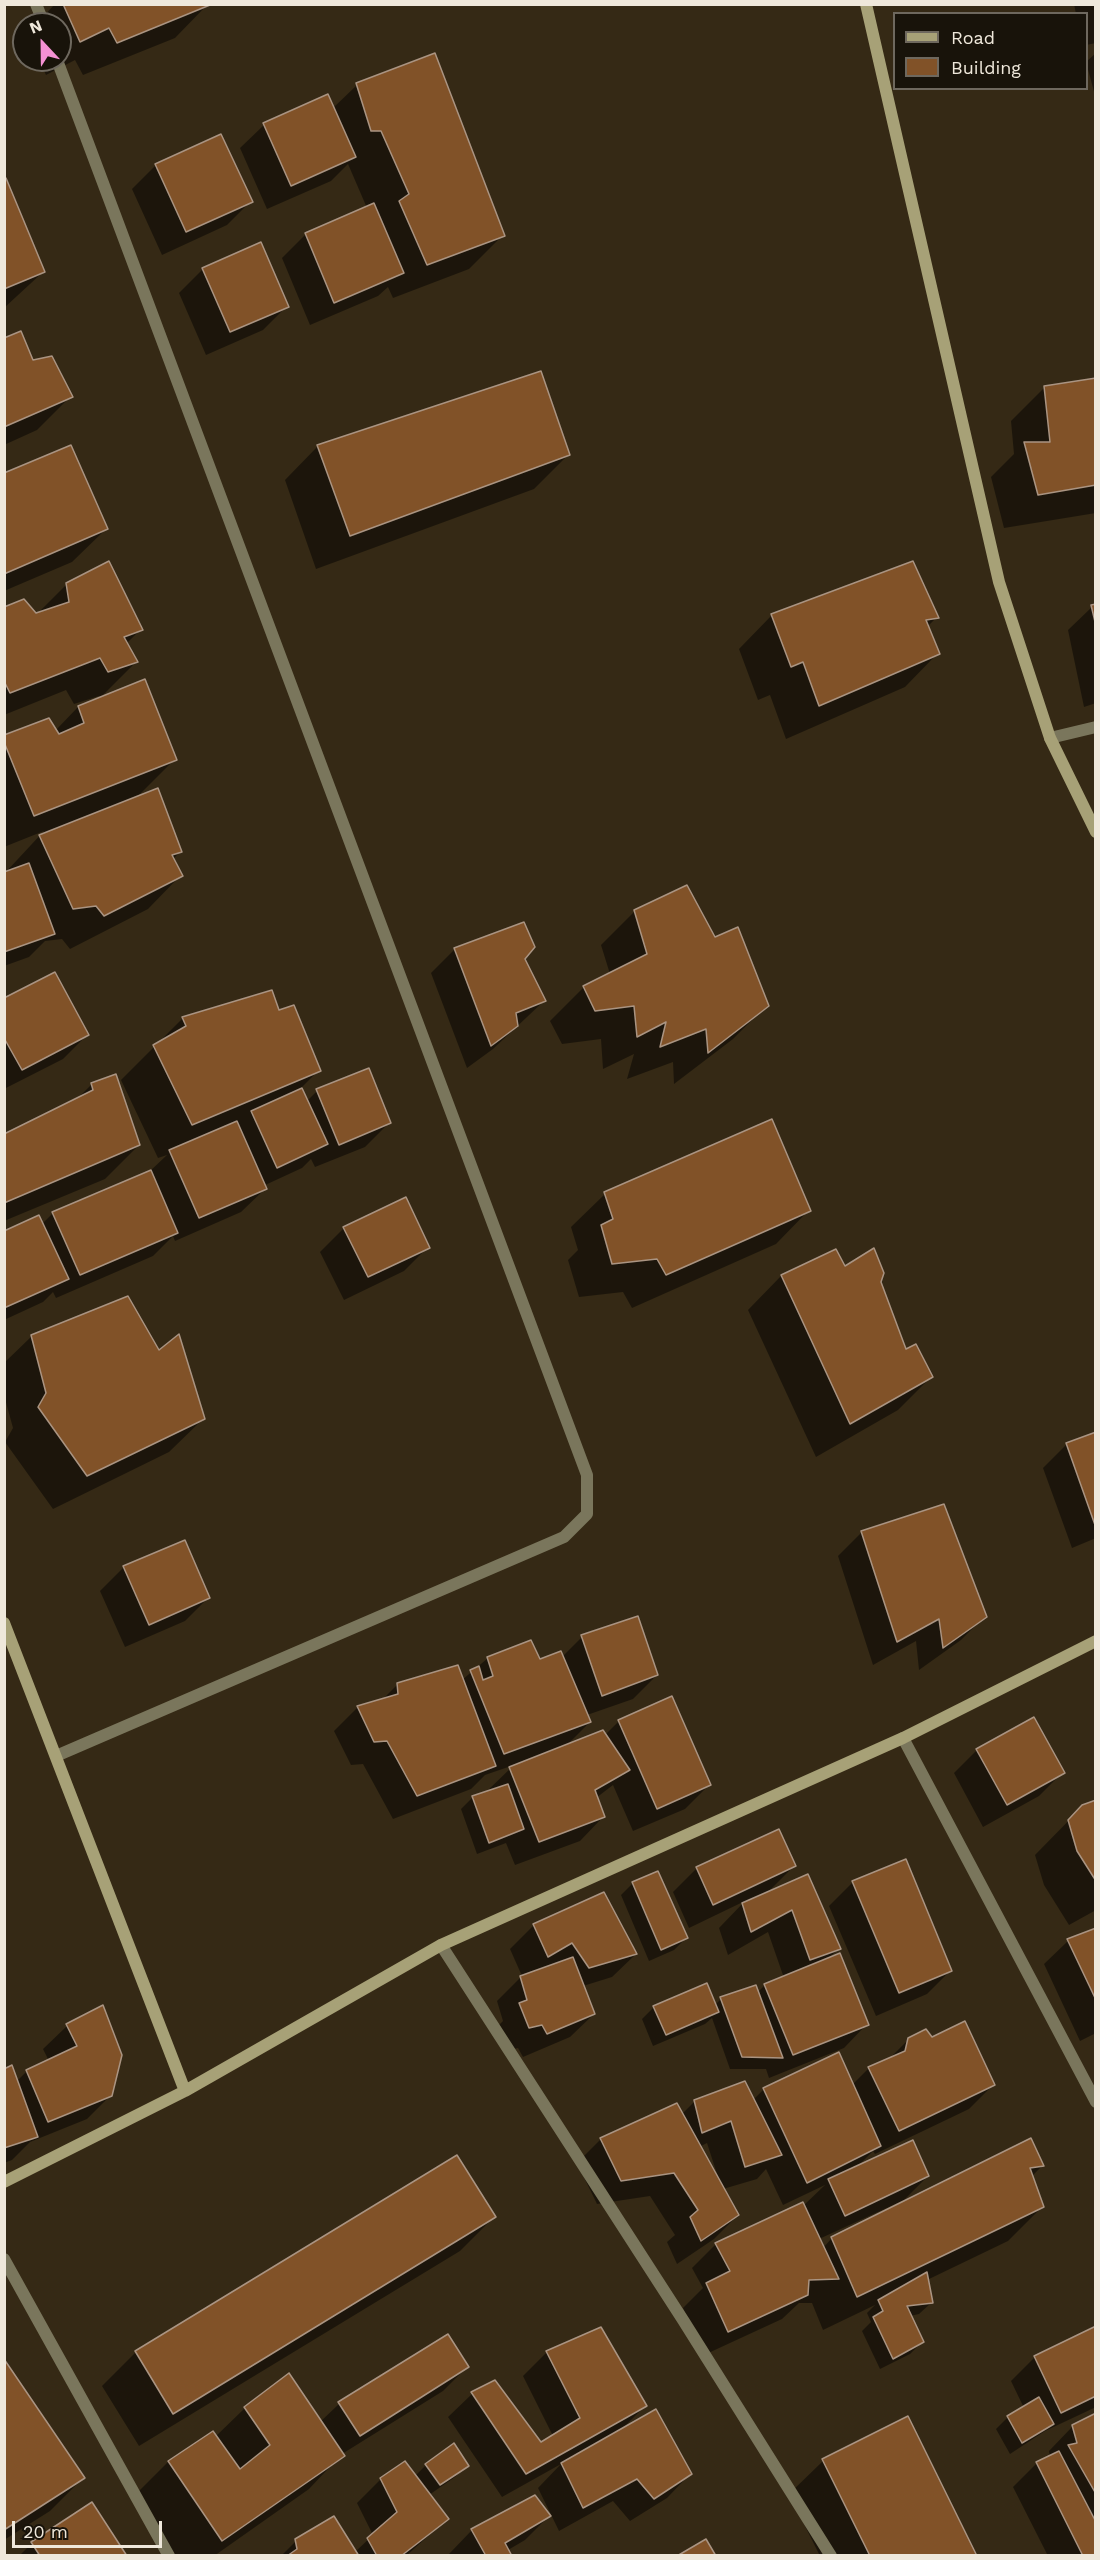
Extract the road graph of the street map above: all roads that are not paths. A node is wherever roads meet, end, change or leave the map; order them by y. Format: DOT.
graph roads {
  1 [pos="866,4"];
  2 [pos="61,72"];
  3 [pos="1095,727"];
  4 [pos="1050,738"];
  5 [pos="1095,832"];
  6 [pos="4,1623"];
  7 [pos="1095,1641"];
  8 [pos="903,1738"];
  9 [pos="56,1756"];
  10 [pos="441,1945"];
  11 [pos="185,2091"];
  12 [pos="1095,2102"];
  13 [pos="4,2182"];
  14 [pos="4,2259"];
  15 [pos="169,2556"];
  16 [pos="831,2556"];
  1 -- 4 [label="street"];
  2 -- 9 [label="street"];
  3 -- 4 [label="street"];
  4 -- 5 [label="street"];
  6 -- 9 [label="street"];
  7 -- 8 [label="street"];
  8 -- 10 [label="street"];
  8 -- 12 [label="street"];
  9 -- 11 [label="street"];
  10 -- 11 [label="street"];
  10 -- 16 [label="street"];
  11 -- 13 [label="street"];
  14 -- 15 [label="street"];
}
